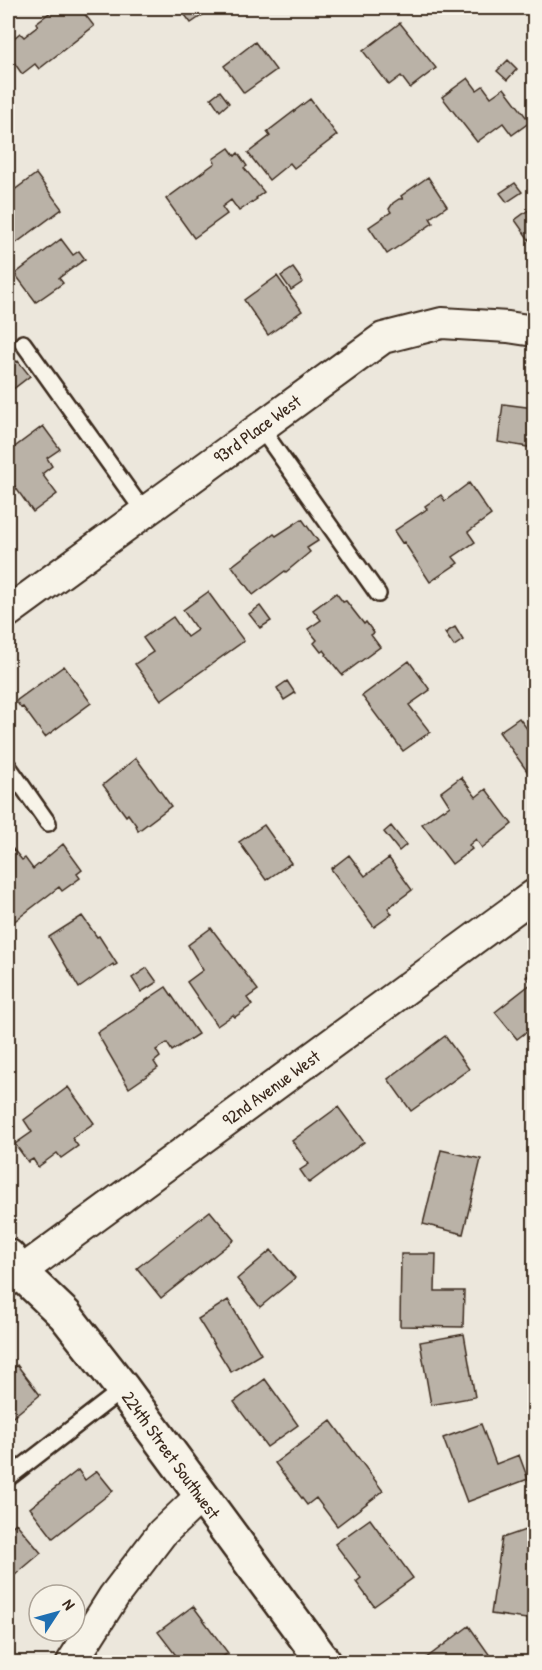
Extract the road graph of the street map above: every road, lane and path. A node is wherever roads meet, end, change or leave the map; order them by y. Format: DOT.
graph roads {
  1 [pos="534,331"];
  2 [pos="23,343"];
  3 [pos="260,427"];
  4 [pos="144,512"];
  5 [pos="378,594"];
  6 [pos="8,612"];
  7 [pos="8,766"];
  8 [pos="48,823"];
  9 [pos="534,895"];
  10 [pos="12,1269"];
  11 [pos="123,1389"];
  12 [pos="8,1478"];
  13 [pos="201,1496"];
  14 [pos="72,1662"];
  15 [pos="324,1662"];
  1 -- 3 [label="street, 93rd Place West"];
  2 -- 4 [label="lane"];
  3 -- 4 [label="street, 93rd Place West"];
  3 -- 5 [label="lane"];
  4 -- 6 [label="street, 93rd Place West"];
  7 -- 8 [label="lane"];
  9 -- 10 [label="street, 92nd Avenue West"];
  10 -- 11 [label="street, 224th Street Southwest"];
  11 -- 12 [label="lane"];
  11 -- 13 [label="street, 224th Street Southwest"];
  13 -- 14 [label="street"];
  13 -- 15 [label="street, 224th Street Southwest"];
}
